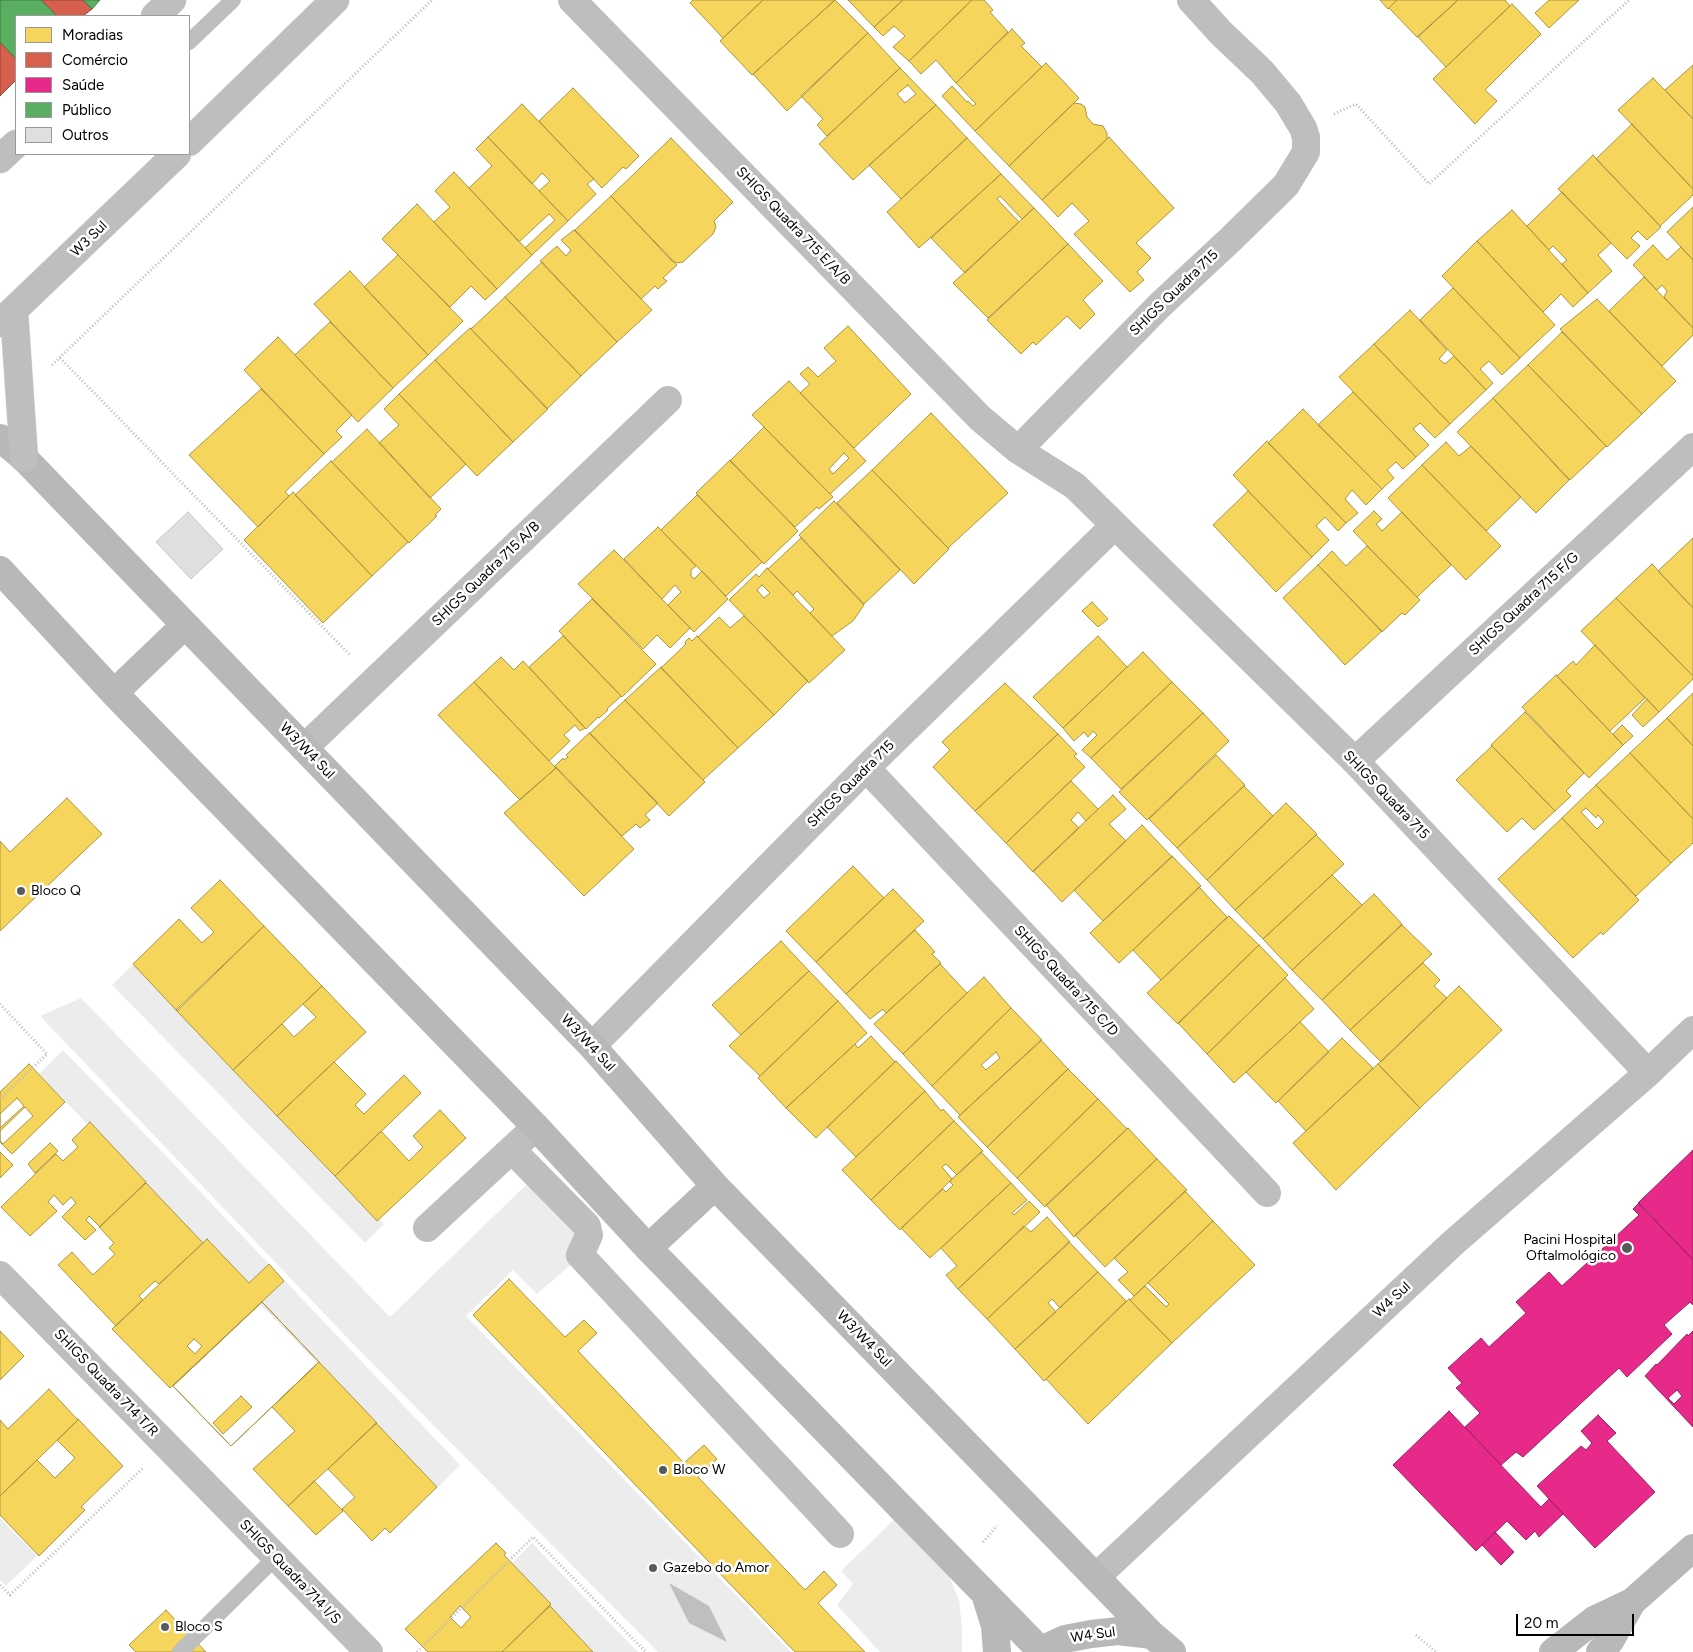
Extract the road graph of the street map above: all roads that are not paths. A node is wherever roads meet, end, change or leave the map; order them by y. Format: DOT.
graph roads {
  1 [pos="172,0"];
  2 [pos="233,0"];
  3 [pos="336,0"];
  4 [pos="572,0"];
  5 [pos="1191,0"];
  6 [pos="156,15"];
  7 [pos="190,41"];
  8 [pos="190,141"];
  9 [pos="15,145"];
  10 [pos="176,155"];
  11 [pos="0,159"];
  12 [pos="7,317"];
  13 [pos="668,400"];
  14 [pos="0,438"];
  15 [pos="1693,447"];
  16 [pos="1018,450"];
  17 [pos="24,458"];
  18 [pos="1114,526"];
  19 [pos="0,570"];
  20 [pos="185,625"];
  21 [pos="114,693"];
  22 [pos="304,748"];
  23 [pos="1355,761"];
  24 [pos="866,768"];
  25 [pos="1693,1030"];
  26 [pos="592,1046"];
  27 [pos="1648,1073"];
  28 [pos="536,1127"];
  29 [pos="512,1150"];
  30 [pos="715,1186"];
  31 [pos="1267,1193"];
  32 [pos="427,1228"];
  33 [pos="648,1248"];
  34 [pos="0,1275"];
  35 [pos="211,1491"];
  36 [pos="840,1534"];
  37 [pos="1693,1548"];
  38 [pos="276,1557"];
  39 [pos="1096,1577"];
  40 [pos="985,1593"];
  41 [pos="1632,1602"];
  42 [pos="1162,1643"];
  43 [pos="1040,1651"];
  44 [pos="180,1652"];
  45 [pos="369,1652"];
  46 [pos="997,1652"];
  47 [pos="1553,1652"];
  48 [pos="1600,1652"];
  1 -- 6 [label="street"];
  2 -- 7 [label="lane"];
  3 -- 8 [label="street"];
  4 -- 16 [label="street, SHIGS Quadra 715 E/A/B"];
  5 -- 16 [label="street, SHIGS Quadra 715"];
  9 -- 11 [label="street"];
  10 -- 12 [label="street, W3 Sul"];
  12 -- 17 [label="street"];
  13 -- 22 [label="street, SHIGS Quadra 715 A/B"];
  14 -- 17 [label="main road, W3/W4 Sul"];
  15 -- 23 [label="street, SHIGS Quadra 715 F/G"];
  16 -- 18 [label="street, SHIGS Quadra 715"];
  17 -- 20 [label="main road, W3/W4 Sul"];
  18 -- 23 [label="street, SHIGS Quadra 715"];
  18 -- 24 [label="street, SHIGS Quadra 715"];
  19 -- 21 [label="main road"];
  20 -- 21 [label="main road"];
  20 -- 22 [label="main road, W3/W4 Sul"];
  21 -- 28 [label="main road"];
  22 -- 26 [label="main road, W3/W4 Sul"];
  23 -- 27 [label="street, SHIGS Quadra 715"];
  24 -- 26 [label="street, SHIGS Quadra 715"];
  24 -- 31 [label="street, SHIGS Quadra 715 C/D"];
  25 -- 27 [label="street, W4 Sul"];
  26 -- 30 [label="main road, W3/W4 Sul"];
  27 -- 39 [label="street, W4 Sul"];
  28 -- 29 [label="street"];
  28 -- 33 [label="main road"];
  29 -- 32 [label="street"];
  29 -- 36 [label="street"];
  30 -- 33 [label="main road"];
  30 -- 39 [label="main road, W3/W4 Sul"];
  33 -- 40 [label="main road"];
  34 -- 35 [label="street, SHIGS Quadra 714 T/R"];
  35 -- 38 [label="street, SHIGS Quadra 714 I/S"];
  37 -- 41 [label="main road"];
  38 -- 44 [label="lane"];
  38 -- 45 [label="street, SHIGS Quadra 714 I/S"];
  39 -- 42 [label="main road, W3/W4 Sul"];
  40 -- 43 [label="main road"];
  40 -- 46 [label="main road"];
  41 -- 47 [label="main road"];
  41 -- 48 [label="main road"];
  42 -- 43 [label="main road, W4 Sul"];
}
